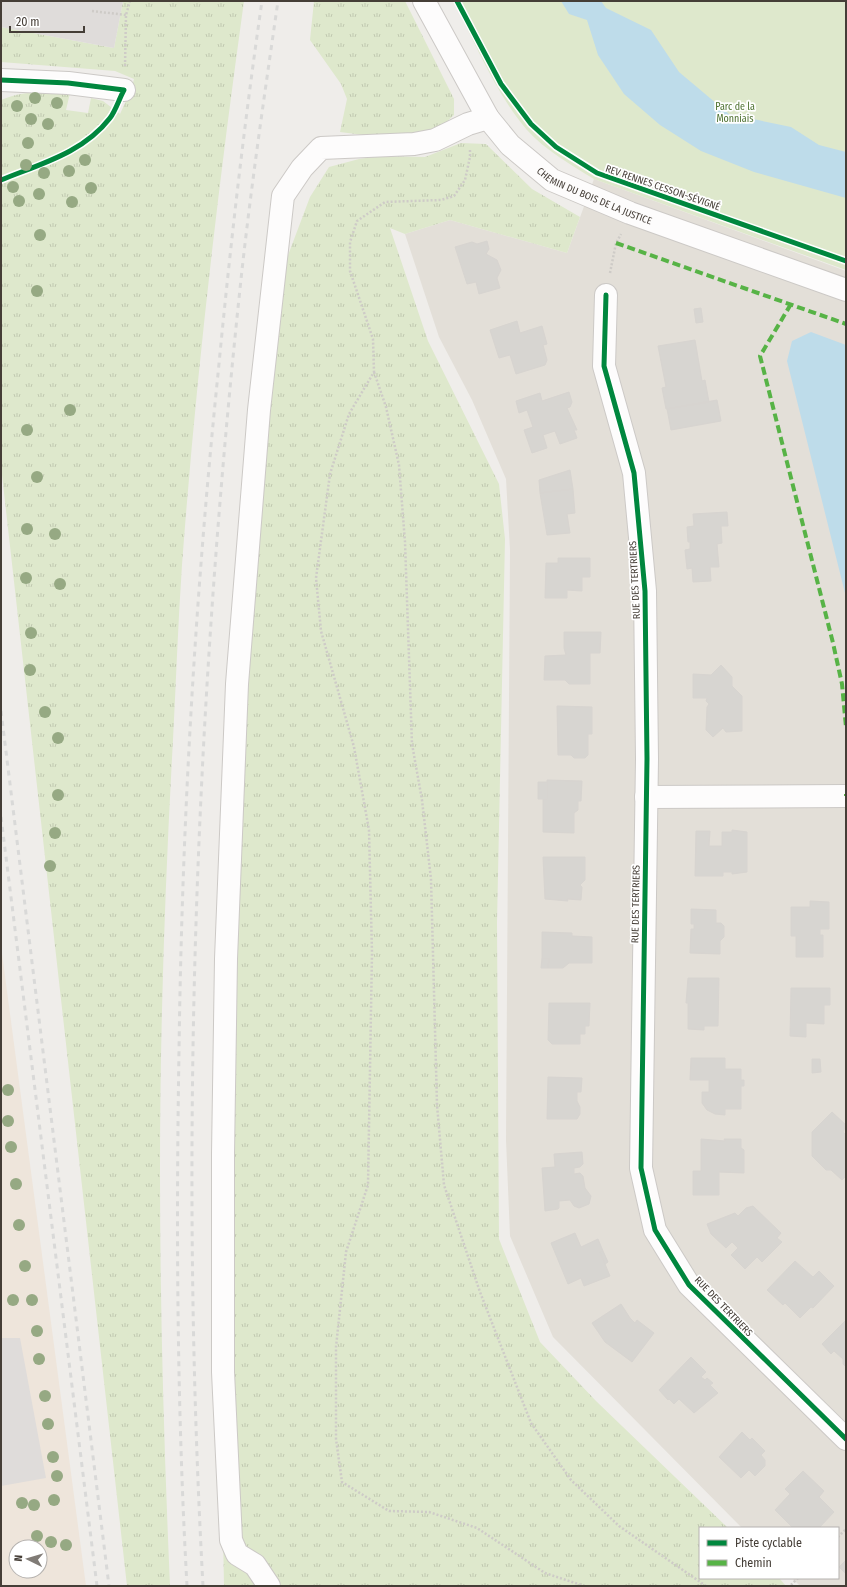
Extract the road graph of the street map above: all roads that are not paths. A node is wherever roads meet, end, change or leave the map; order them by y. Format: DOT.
graph roads {
  1 [pos="424,1"];
  2 [pos="1,80"];
  3 [pos="124,90"];
  4 [pos="478,121"];
  5 [pos="846,290"];
  6 [pos="606,296"];
  7 [pos="846,796"];
  8 [pos="646,797"];
  9 [pos="846,1440"];
  10 [pos="269,1586"];
  1 -- 4 [label="street, CHEMIN DU BOIS DE LA JUSTICE"];
  2 -- 3 [label="street"];
  4 -- 5 [label="street, CHEMIN DU BOIS DE LA JUSTICE"];
  4 -- 10 [label="street"];
  6 -- 8 [label="street, RUE DES TERTRIERS"];
  7 -- 8 [label="street"];
  8 -- 9 [label="street, RUE DES TERTRIERS"];
}
